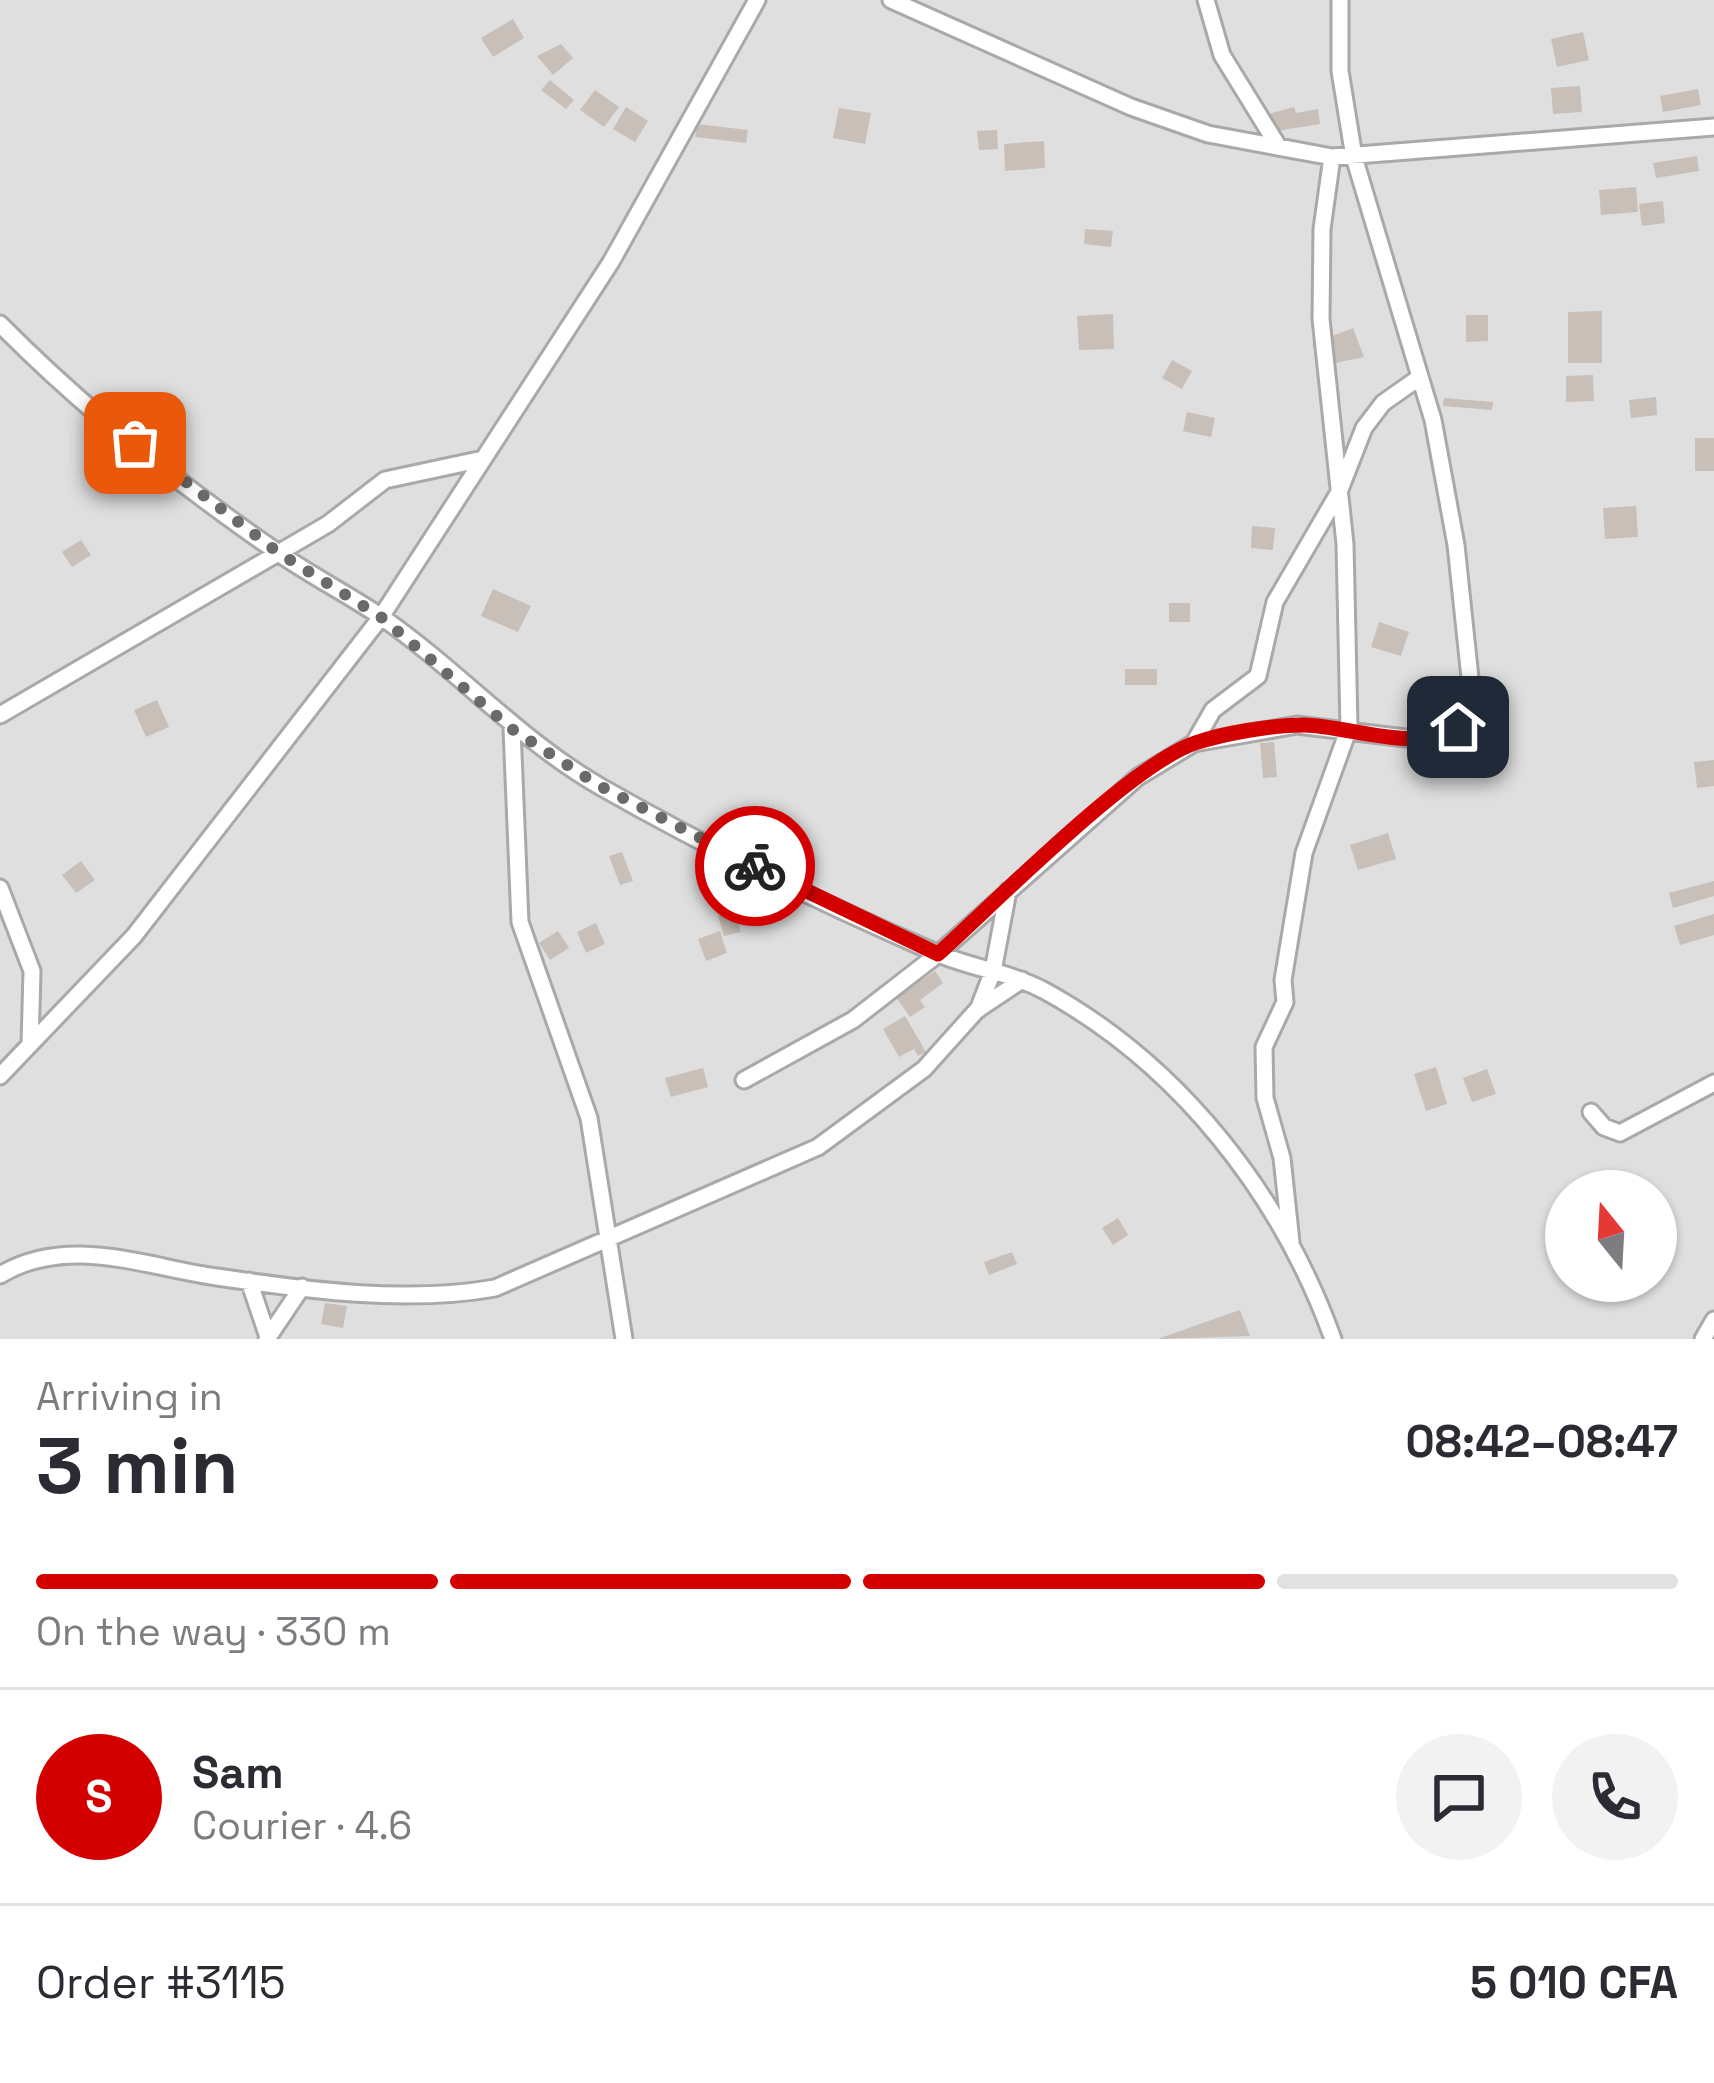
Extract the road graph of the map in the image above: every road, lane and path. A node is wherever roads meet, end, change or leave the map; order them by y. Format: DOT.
graph roads {
  1 [pos="757,0"];
  2 [pos="891,0"];
  3 [pos="1205,0"];
  4 [pos="1340,0"];
  5 [pos="1714,127"];
  6 [pos="1278,146"];
  7 [pos="1332,157"];
  8 [pos="1354,157"];
  9 [pos="0,324"];
  10 [pos="1420,377"];
  11 [pos="483,459"];
  12 [pos="1340,492"];
  13 [pos="279,553"];
  14 [pos="381,617"];
  15 [pos="0,715"];
  16 [pos="1349,728"];
  17 [pos="512,729"];
  18 [pos="1195,743"];
  19 [pos="0,888"];
  20 [pos="1009,891"];
  21 [pos="938,954"];
  22 [pos="993,970"];
  23 [pos="1022,980"];
  24 [pos="977,1010"];
  25 [pos="30,1045"];
  26 [pos="0,1076"];
  27 [pos="744,1080"];
  28 [pos="1714,1083"];
  29 [pos="1591,1112"];
  30 [pos="611,1238"];
  31 [pos="1291,1245"];
  32 [pos="0,1275"];
  33 [pos="249,1281"];
  34 [pos="302,1287"];
  35 [pos="1714,1320"];
  36 [pos="267,1338"];
  37 [pos="623,1339"];
  38 [pos="1333,1339"];
  39 [pos="1703,1339"];
  1 -- 11 [label="street"];
  2 -- 6 [label="street"];
  3 -- 6 [label="street"];
  4 -- 8 [label="street"];
  5 -- 8 [label="street"];
  6 -- 7 [label="street"];
  7 -- 8 [label="street"];
  7 -- 12 [label="street"];
  8 -- 10 [label="street"];
  9 -- 13 [label="street"];
  10 -- 12 [label="street"];
  10 -- 16 [label="street"];
  11 -- 13 [label="street"];
  11 -- 14 [label="street"];
  12 -- 16 [label="street"];
  12 -- 18 [label="street"];
  13 -- 14 [label="street"];
  13 -- 15 [label="street"];
  14 -- 17 [label="street"];
  14 -- 25 [label="street"];
  16 -- 18 [label="street"];
  16 -- 31 [label="street"];
  17 -- 21 [label="street"];
  17 -- 30 [label="street"];
  18 -- 20 [label="street"];
  19 -- 25 [label="street"];
  20 -- 21 [label="street"];
  20 -- 22 [label="street"];
  21 -- 22 [label="street"];
  21 -- 27 [label="street"];
  22 -- 23 [label="street"];
  22 -- 24 [label="street"];
  23 -- 24 [label="street"];
  23 -- 31 [label="street"];
  24 -- 30 [label="street"];
  25 -- 26 [label="street"];
  28 -- 29 [label="street"];
  30 -- 34 [label="street"];
  30 -- 37 [label="street"];
  31 -- 38 [label="street"];
  32 -- 33 [label="street"];
  33 -- 34 [label="street"];
  33 -- 36 [label="street"];
  34 -- 36 [label="street"];
  35 -- 39 [label="street"];
}
